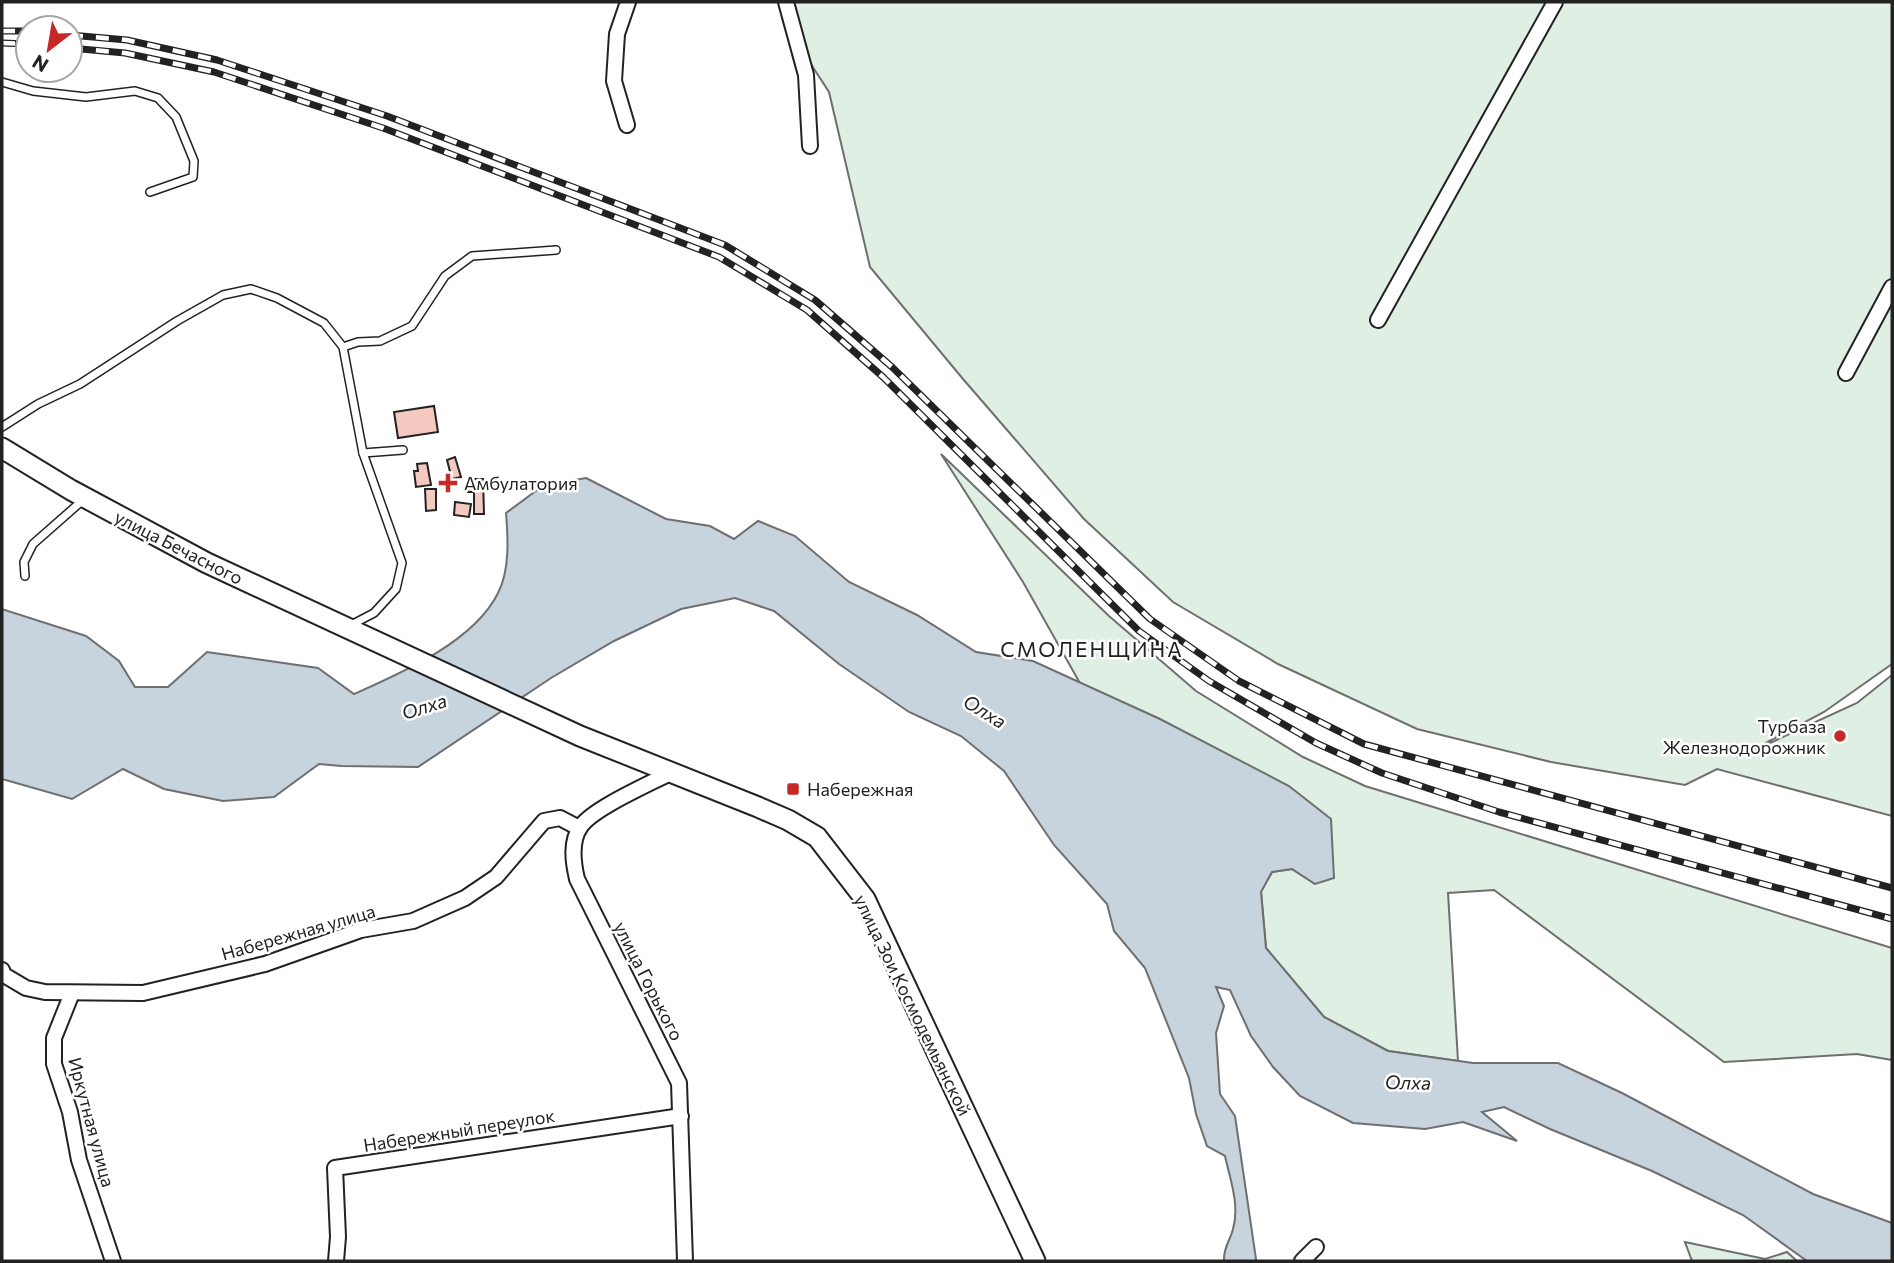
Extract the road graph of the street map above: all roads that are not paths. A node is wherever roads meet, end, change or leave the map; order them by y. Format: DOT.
graph roads {
  1 [pos="628,2"];
  2 [pos="786,2"];
  3 [pos="1555,2"];
  4 [pos="2,82"];
  5 [pos="627,125"];
  6 [pos="810,146"];
  7 [pos="150,192"];
  8 [pos="556,250"];
  9 [pos="1892,287"];
  10 [pos="1378,320"];
  11 [pos="343,347"];
  12 [pos="1846,373"];
  13 [pos="2,427"];
  14 [pos="2,448"];
  15 [pos="403,450"];
  16 [pos="363,453"];
  17 [pos="85,498"];
  18 [pos="25,576"];
  19 [pos="353,632"];
  20 [pos="580,736"];
  21 [pos="670,772"];
  22 [pos="579,828"];
  23 [pos="2,970"];
  24 [pos="72,993"];
  25 [pos="681,1116"];
  26 [pos="1316,1247"];
  27 [pos="113,1261"];
  28 [pos="336,1261"];
  29 [pos="685,1261"];
  30 [pos="1035,1261"];
  31 [pos="1302,1261"];
  1 -- 5 [label="street"];
  2 -- 6 [label="street"];
  3 -- 10 [label="street"];
  4 -- 7 [label="lane"];
  8 -- 11 [label="lane"];
  9 -- 12 [label="street"];
  11 -- 13 [label="lane"];
  11 -- 16 [label="lane"];
  14 -- 17 [label="main road, улица Бечасного"];
  15 -- 16 [label="lane"];
  16 -- 19 [label="lane"];
  17 -- 18 [label="lane"];
  17 -- 19 [label="main road, улица Бечасного"];
  19 -- 20 [label="main road, улица Бечасного"];
  20 -- 21 [label="main road, улица Зои Космодемьянской"];
  21 -- 22 [label="street"];
  21 -- 30 [label="main road, улица Зои Космодемьянской"];
  22 -- 24 [label="street, Набережная улица"];
  22 -- 25 [label="street, улица Горького"];
  23 -- 24 [label="street, Набережная улица"];
  24 -- 27 [label="street, Иркутная улица"];
  25 -- 28 [label="street, Набережный переулок"];
  25 -- 29 [label="street, улица Горького"];
  26 -- 31 [label="street"];
}
